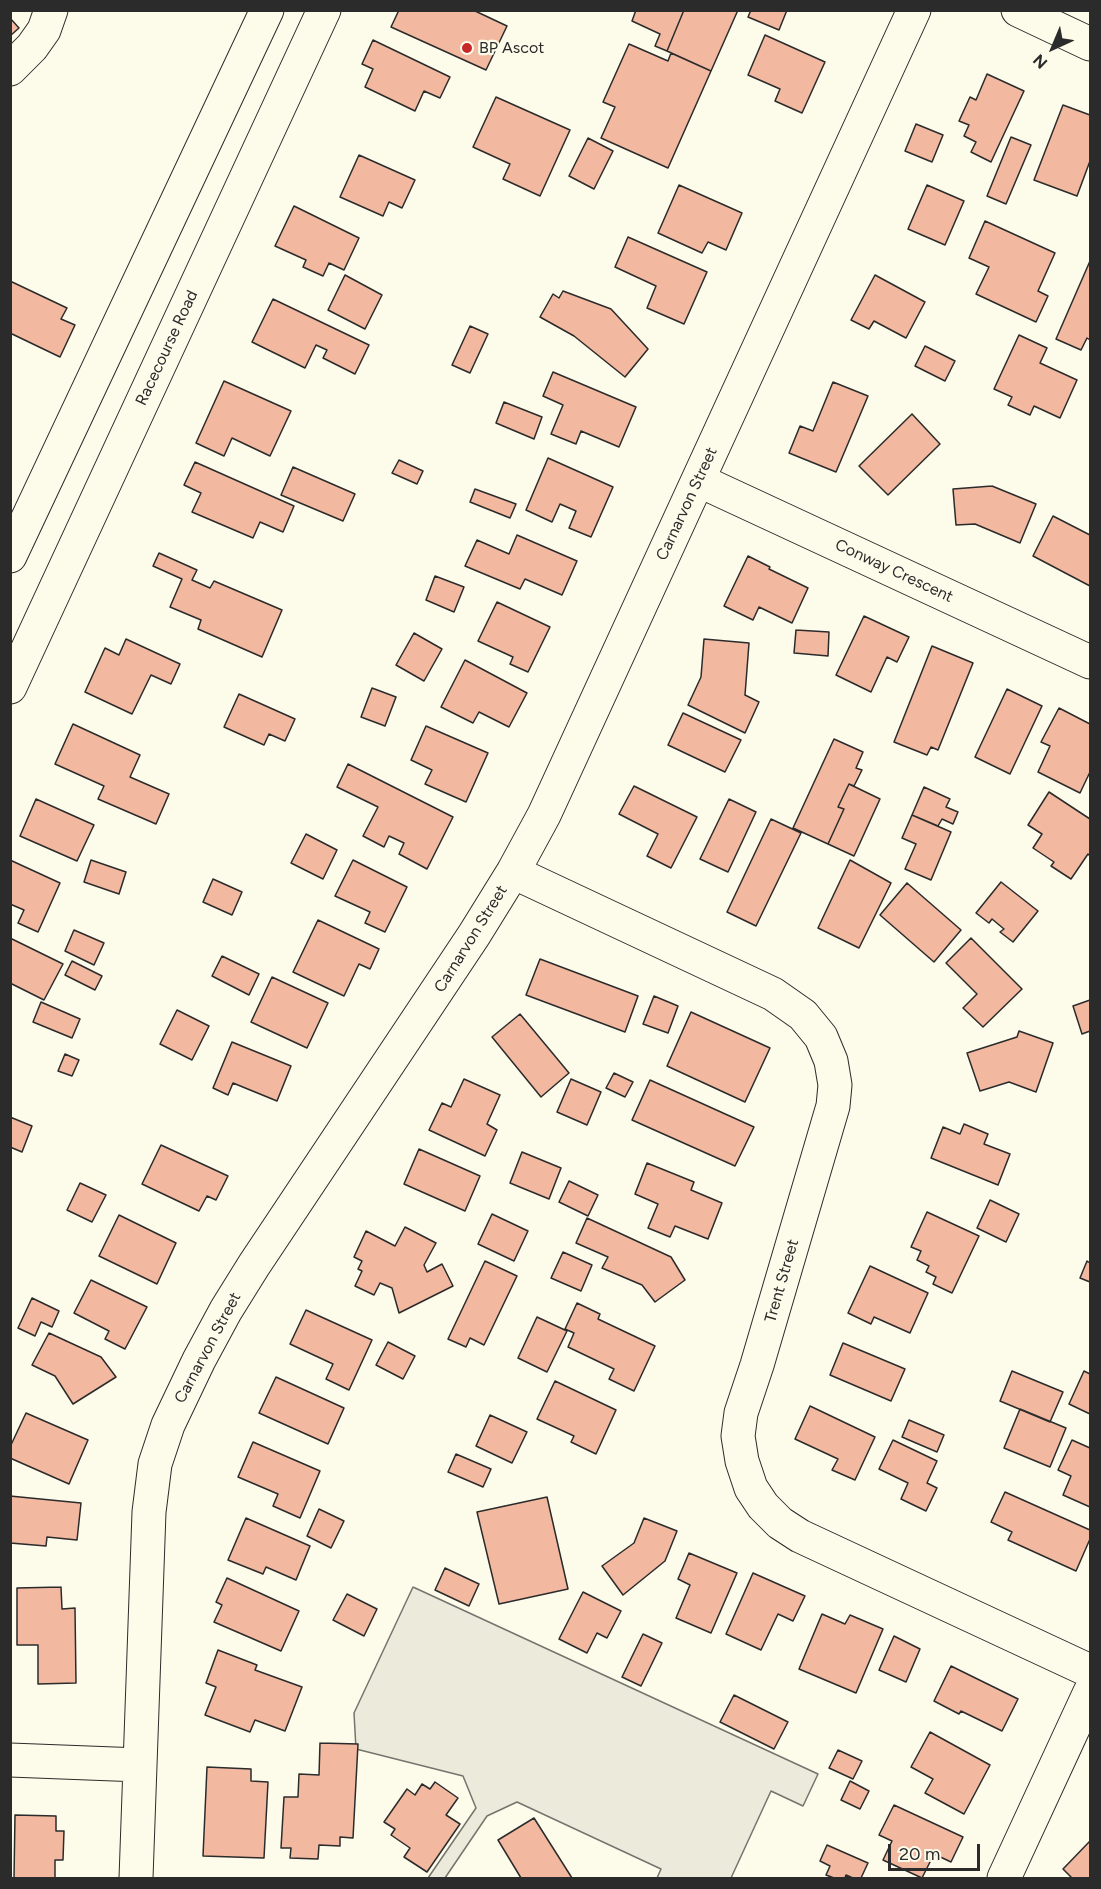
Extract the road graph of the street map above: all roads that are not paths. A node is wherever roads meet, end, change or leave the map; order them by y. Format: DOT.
graph roads {
  1 [pos="51,10"];
  2 [pos="267,10"];
  3 [pos="324,10"];
  4 [pos="914,10"];
  5 [pos="1018,10"];
  6 [pos="1090,44"];
  7 [pos="10,69"];
  8 [pos="698,480"];
  9 [pos="10,556"];
  10 [pos="22,631"];
  11 [pos="1090,662"];
  12 [pos="10,687"];
  13 [pos="513,872"];
  14 [pos="1090,1671"];
  15 [pos="1090,1692"];
  16 [pos="10,1760"];
  17 [pos="140,1765"];
  18 [pos="136,1878"];
  19 [pos="1004,1878"];
  1 -- 7 [label="main road"];
  2 -- 9 [label="main road"];
  3 -- 10 [label="main road, Racecourse Road"];
  4 -- 8 [label="main road, Carnarvon Street"];
  5 -- 6 [label="main road"];
  8 -- 11 [label="main road, Conway Crescent"];
  8 -- 13 [label="main road, Carnarvon Street"];
  10 -- 12 [label="main road, Racecourse Road"];
  13 -- 14 [label="main road, Trent Street"];
  13 -- 17 [label="main road, Carnarvon Street"];
  15 -- 19 [label="main road"];
  16 -- 17 [label="main road"];
  17 -- 18 [label="main road, Carnarvon Street"];
}
